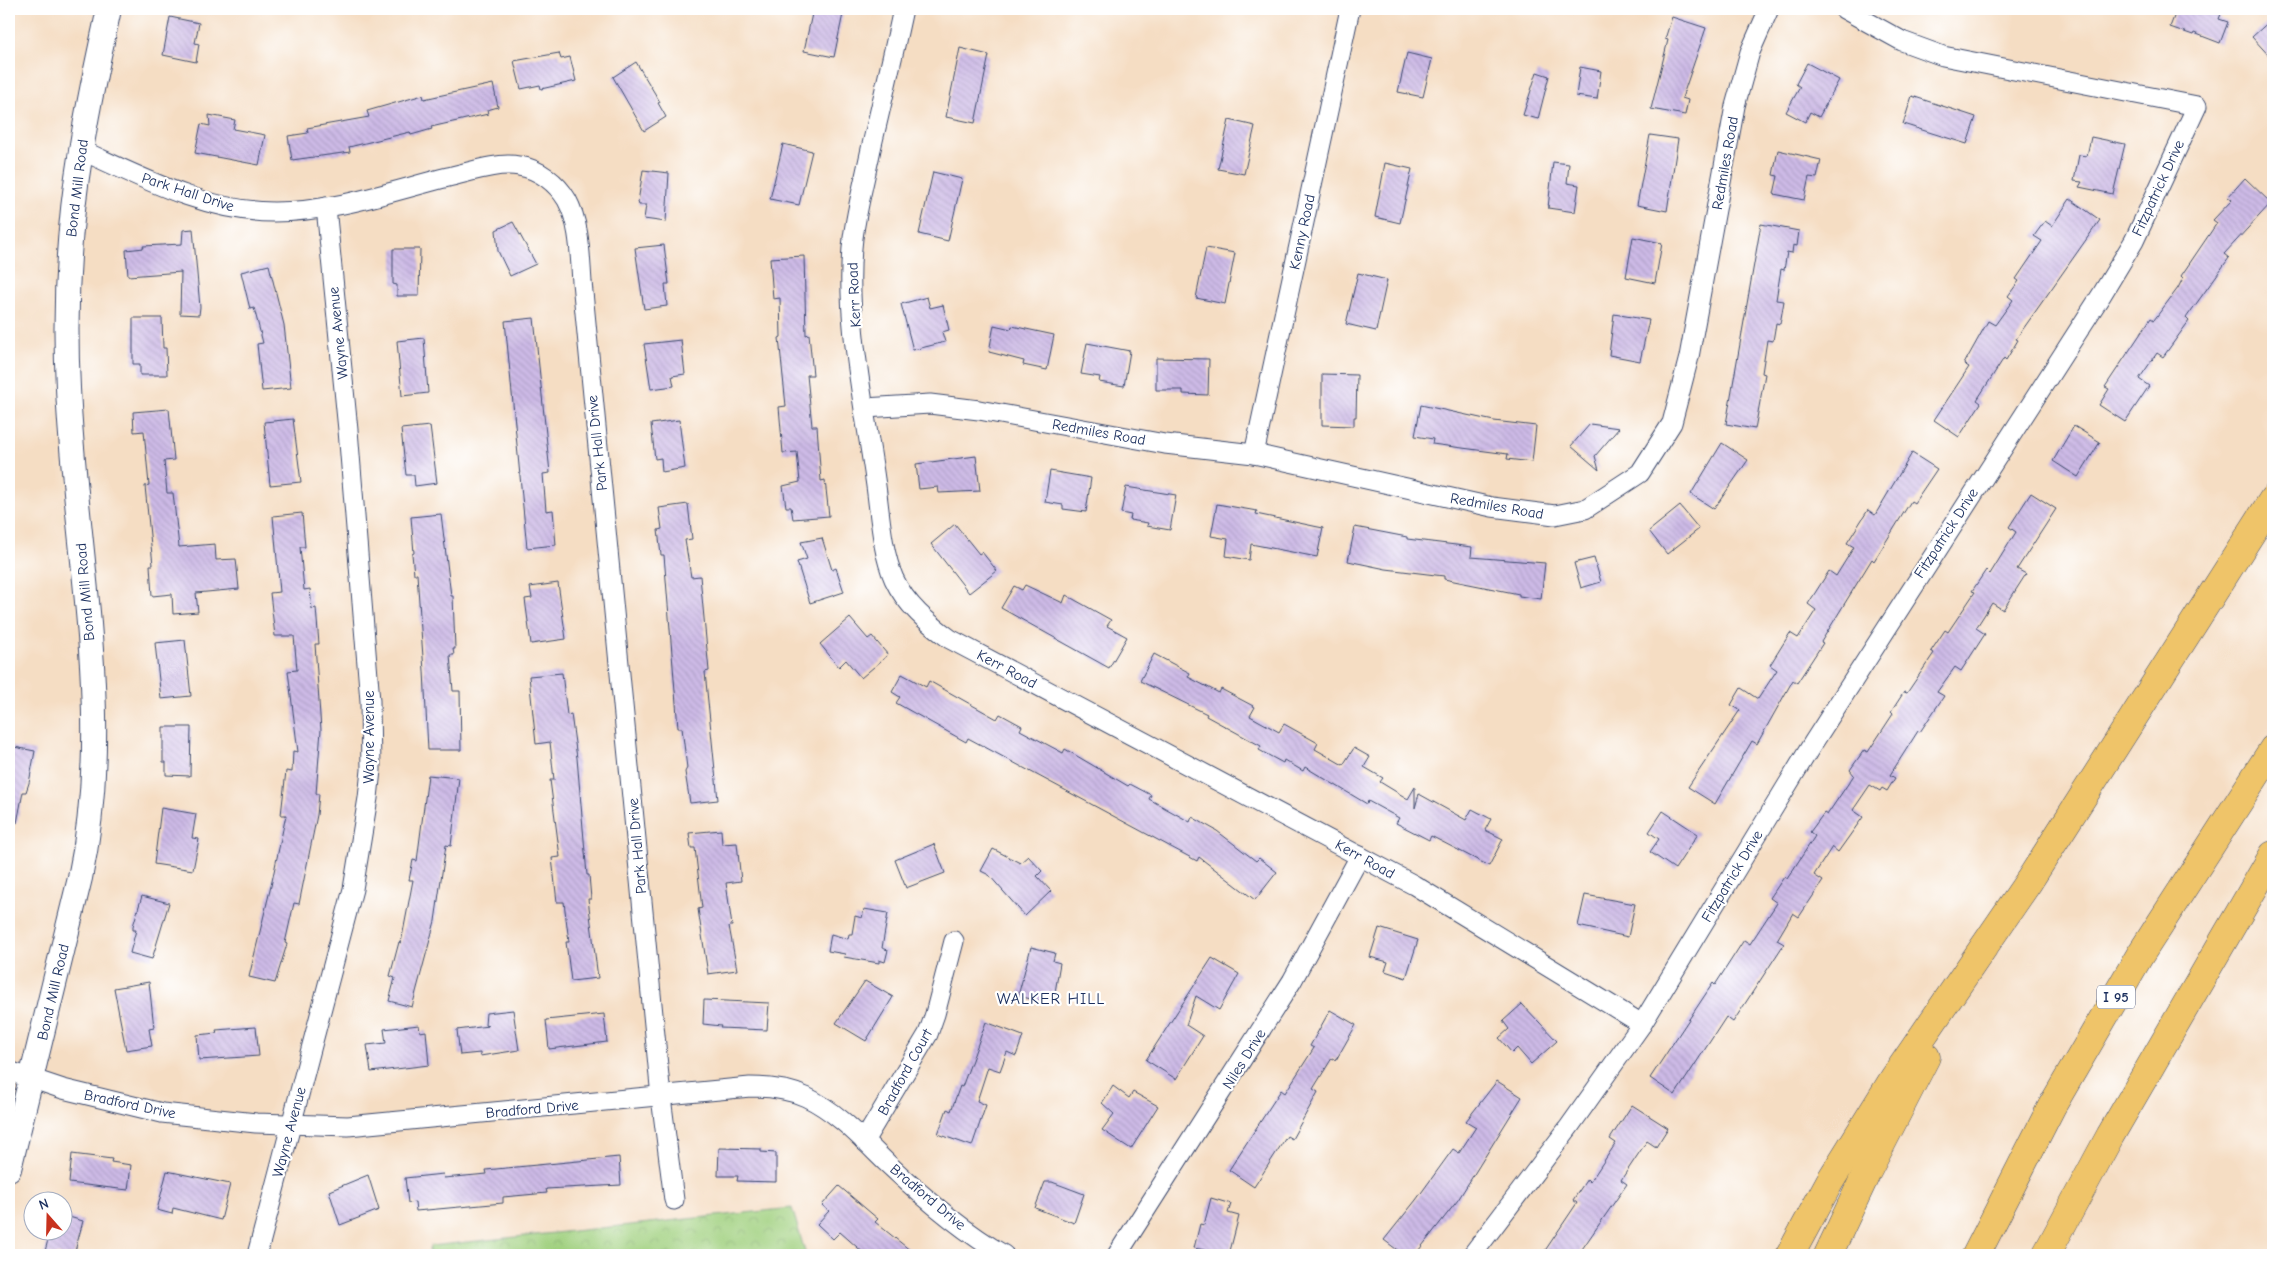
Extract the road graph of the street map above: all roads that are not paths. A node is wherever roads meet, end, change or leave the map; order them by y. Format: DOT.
graph roads {
  1 [pos="109,9"];
  2 [pos="903,9"];
  3 [pos="1350,9"];
  4 [pos="1769,9"];
  5 [pos="1844,9"];
  6 [pos="81,150"];
  7 [pos="326,207"];
  8 [pos="865,408"];
  9 [pos="1254,454"];
  10 [pos="2273,499"];
  11 [pos="2273,749"];
  12 [pos="2273,855"];
  13 [pos="1360,856"];
  14 [pos="2029,881"];
  15 [pos="954,941"];
  16 [pos="2194,992"];
  17 [pos="1642,1024"];
  18 [pos="9,1071"];
  19 [pos="32,1080"];
  20 [pos="661,1097"];
  21 [pos="292,1124"];
  22 [pos="864,1141"];
  23 [pos="9,1169"];
  24 [pos="674,1200"];
  25 [pos="257,1255"];
  26 [pos="1004,1255"];
  27 [pos="1117,1255"];
  28 [pos="1472,1255"];
  29 [pos="1790,1255"];
  30 [pos="1828,1255"];
  31 [pos="1976,1255"];
  32 [pos="2046,1255"];
  33 [pos="2061,1255"];
  1 -- 6 [label="street, Bond Mill Road"];
  2 -- 8 [label="street, Kerr Road"];
  3 -- 9 [label="street, Kenny Road"];
  4 -- 9 [label="street, Redmiles Road"];
  5 -- 17 [label="street, Fitzpatrick Drive"];
  6 -- 7 [label="street, Park Hall Drive"];
  6 -- 19 [label="street, Bond Mill Road"];
  7 -- 20 [label="street, Park Hall Drive"];
  7 -- 21 [label="street, Wayne Avenue"];
  8 -- 9 [label="street, Redmiles Road"];
  8 -- 13 [label="street, Kerr Road"];
  10 -- 14 [label="highway"];
  11 -- 31 [label="highway, I 95"];
  12 -- 16 [label="highway"];
  13 -- 17 [label="street, Kerr Road"];
  13 -- 27 [label="street, Niles Drive"];
  14 -- 29 [label="highway"];
  14 -- 30 [label="highway"];
  15 -- 22 [label="street, Bradford Court"];
  16 -- 32 [label="highway"];
  16 -- 33 [label="highway"];
  17 -- 28 [label="street, Fitzpatrick Drive"];
  18 -- 19 [label="street, Bradford Drive"];
  19 -- 21 [label="street, Bradford Drive"];
  19 -- 23 [label="street, Bond Mill Road"];
  20 -- 21 [label="street, Bradford Drive"];
  20 -- 22 [label="street, Bradford Drive"];
  20 -- 24 [label="street, Park Hall Drive"];
  21 -- 25 [label="street, Wayne Avenue"];
  22 -- 26 [label="street, Bradford Drive"];
}
